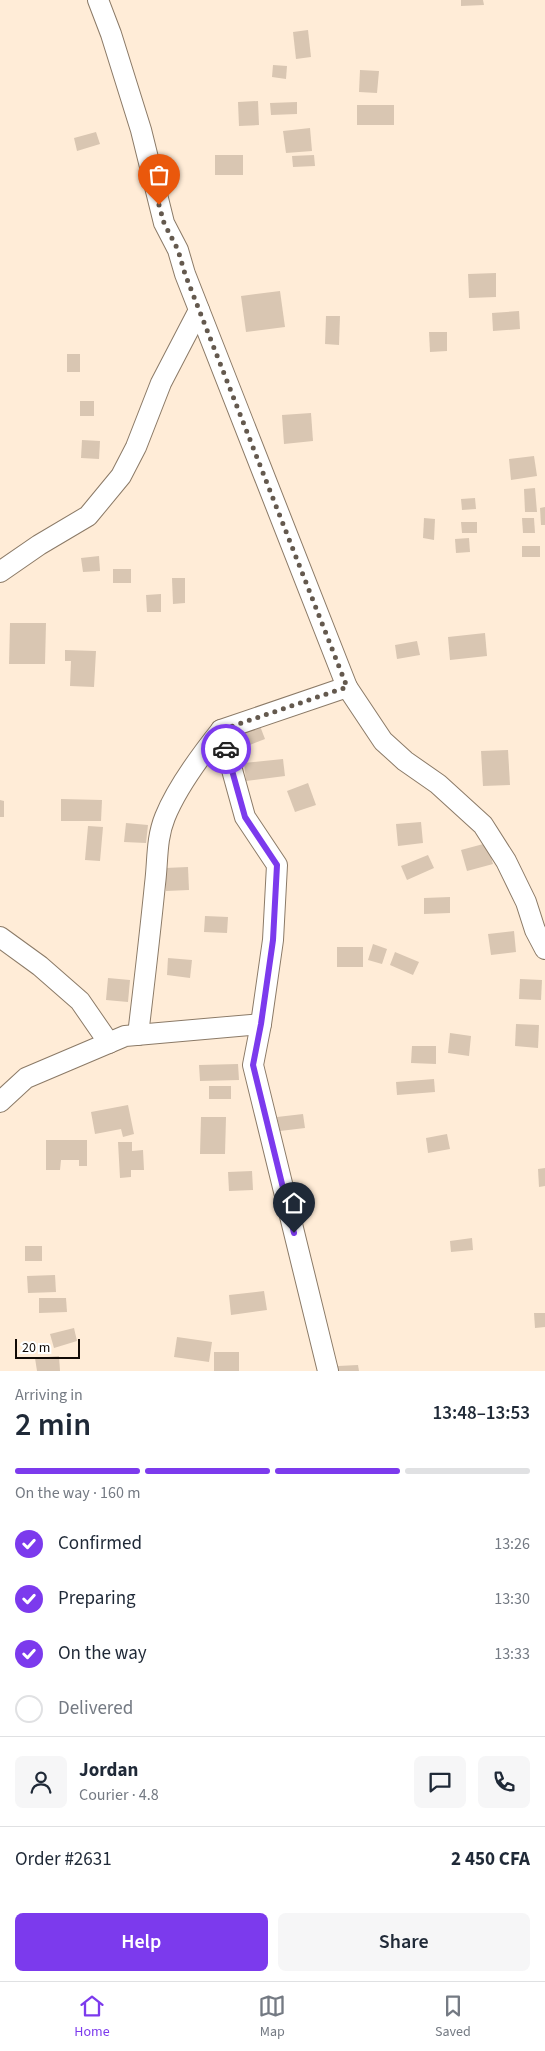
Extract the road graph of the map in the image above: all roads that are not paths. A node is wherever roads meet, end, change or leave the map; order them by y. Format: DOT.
graph roads {
  1 [pos="98,0"];
  2 [pos="199,310"];
  3 [pos="0,572"];
  4 [pos="347,687"];
  5 [pos="221,730"];
  6 [pos="0,937"];
  7 [pos="545,949"];
  8 [pos="261,1024"];
  9 [pos="138,1035"];
  10 [pos="109,1043"];
  11 [pos="0,1102"];
  12 [pos="328,1371"];
  1 -- 2 [label="street"];
  2 -- 3 [label="street"];
  2 -- 4 [label="street"];
  4 -- 5 [label="street"];
  4 -- 7 [label="street"];
  5 -- 8 [label="street"];
  5 -- 9 [label="street"];
  6 -- 10 [label="street"];
  8 -- 9 [label="street"];
  8 -- 12 [label="street"];
  9 -- 10 [label="street"];
  10 -- 11 [label="street"];
}
